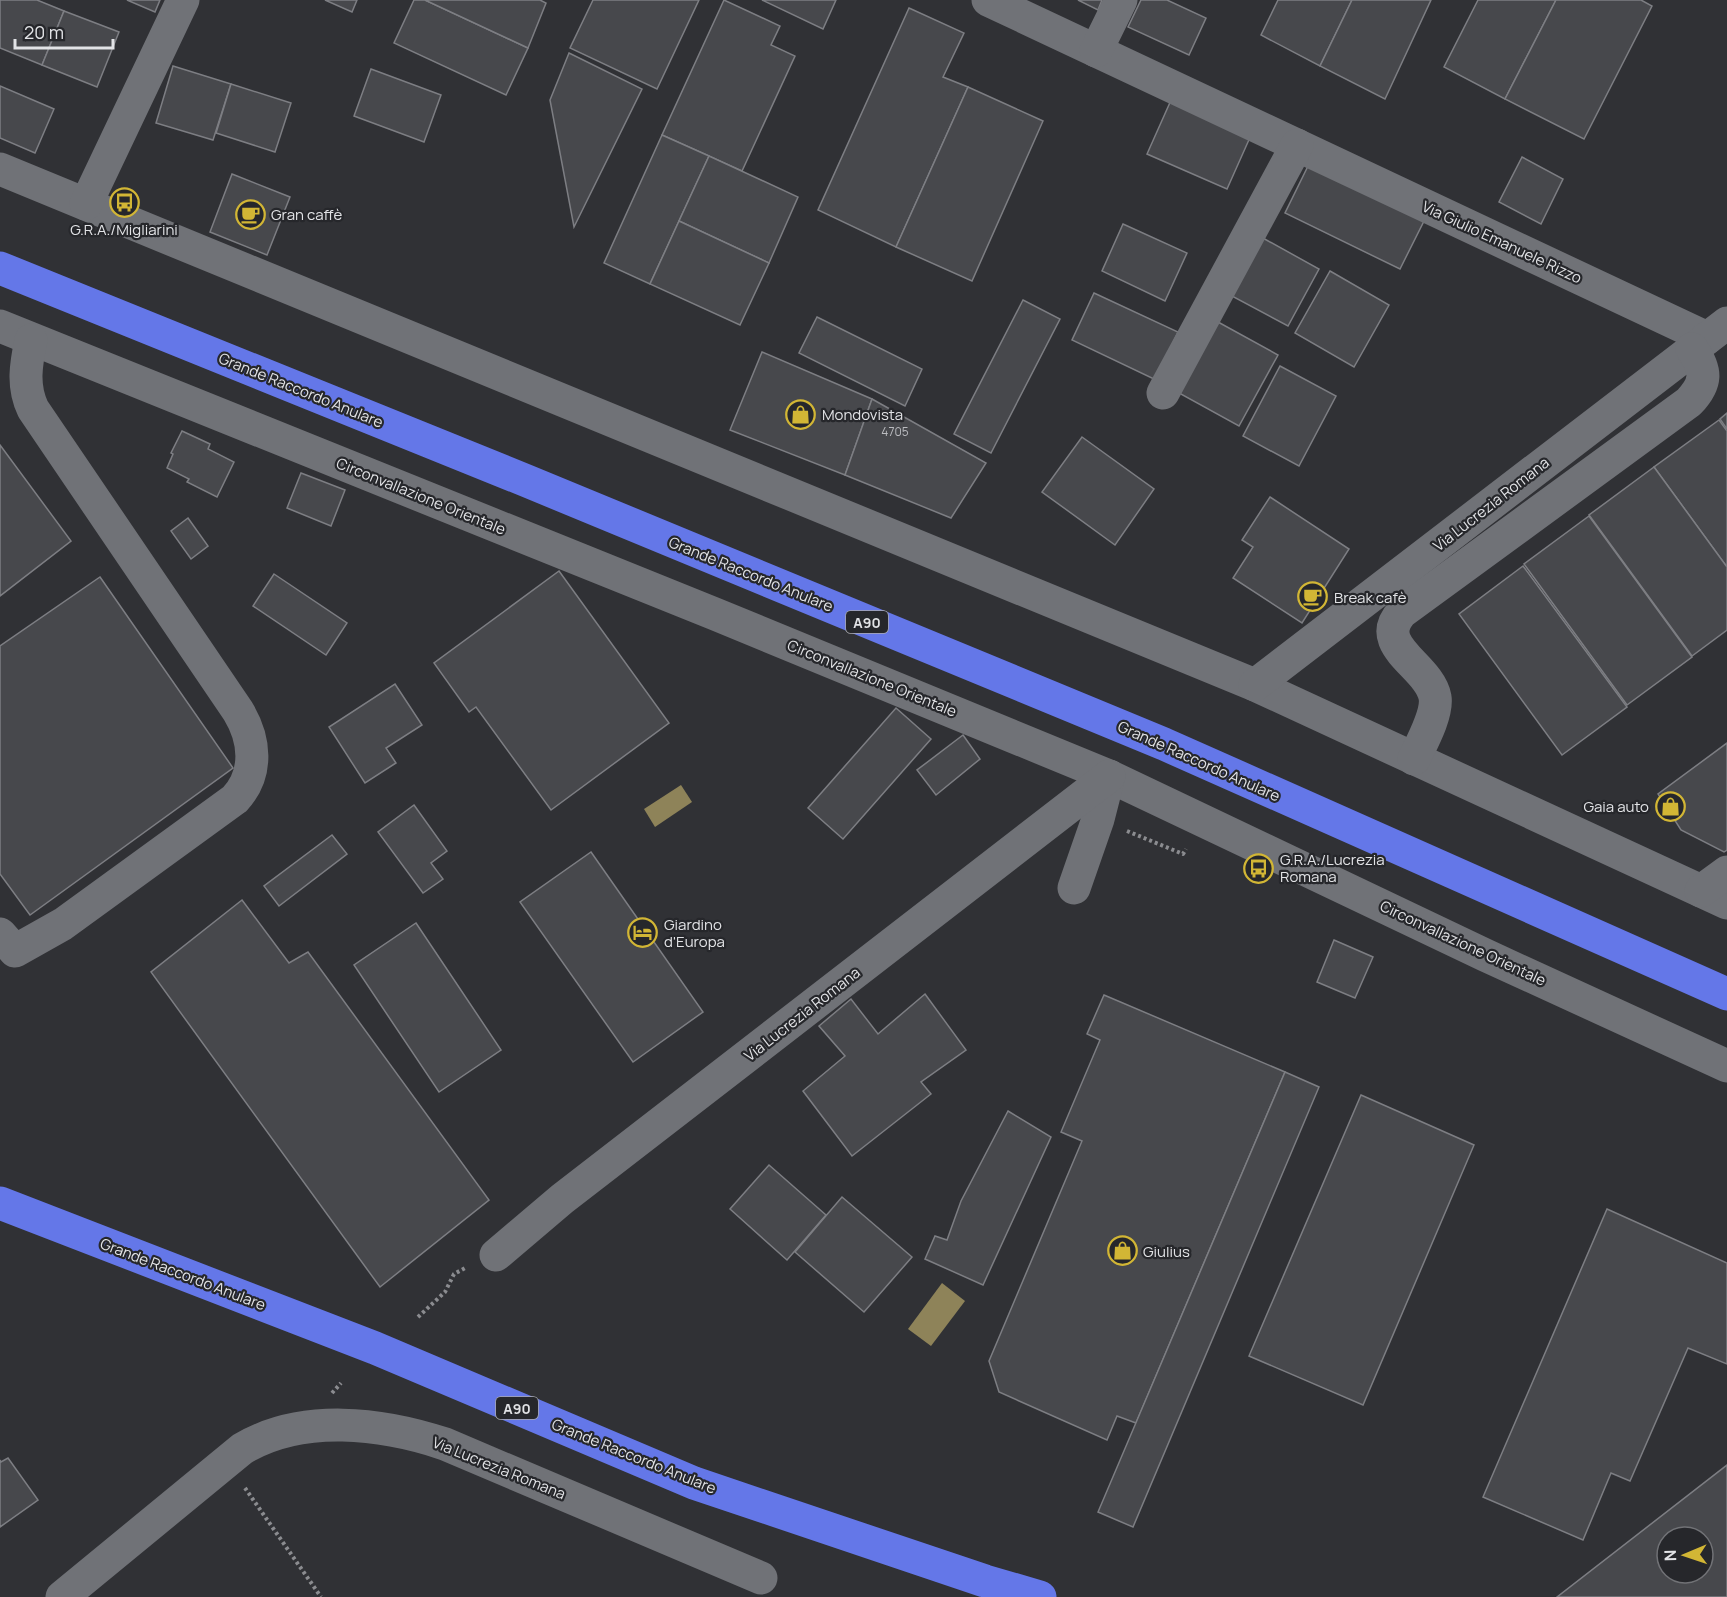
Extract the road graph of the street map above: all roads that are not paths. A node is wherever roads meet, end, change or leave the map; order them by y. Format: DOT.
graph roads {
  1 [pos="183,0"];
  2 [pos="988,0"];
  3 [pos="1121,0"];
  4 [pos="1096,51"];
  5 [pos="1297,146"];
  6 [pos="0,169"];
  7 [pos="86,204"];
  8 [pos="0,268"];
  9 [pos="0,327"];
  10 [pos="1709,337"];
  11 [pos="32,340"];
  12 [pos="1163,393"];
  13 [pos="1255,685"];
  14 [pos="1414,759"];
  15 [pos="1109,776"];
  16 [pos="1727,872"];
  17 [pos="1074,888"];
  18 [pos="1714,897"];
  19 [pos="0,934"];
  20 [pos="1727,994"];
  21 [pos="1727,1066"];
  22 [pos="0,1203"];
  23 [pos="496,1255"];
  24 [pos="761,1578"];
  25 [pos="62,1597"];
  26 [pos="1040,1597"];
  1 -- 7 [label="street"];
  2 -- 4 [label="street, Via Giulio Emanuele Rizzo"];
  3 -- 4 [label="street"];
  4 -- 5 [label="street, Via Giulio Emanuele Rizzo"];
  5 -- 10 [label="street, Via Giulio Emanuele Rizzo"];
  5 -- 12 [label="street"];
  6 -- 7 [label="street"];
  7 -- 13 [label="street"];
  8 -- 20 [label="highway, Grande Raccordo Anulare / A90"];
  9 -- 11 [label="street, Circonvallazione Orientale"];
  10 -- 13 [label="street, Via Lucrezia Romana"];
  10 -- 14 [label="street"];
  11 -- 15 [label="street, Circonvallazione Orientale"];
  11 -- 19 [label="street"];
  13 -- 14 [label="street"];
  14 -- 18 [label="street"];
  15 -- 17 [label="street"];
  15 -- 21 [label="street, Circonvallazione Orientale"];
  15 -- 23 [label="street, Via Lucrezia Romana"];
  16 -- 18 [label="street"];
  22 -- 26 [label="highway, Grande Raccordo Anulare / A90"];
  24 -- 25 [label="street, Via Lucrezia Romana"];
}
